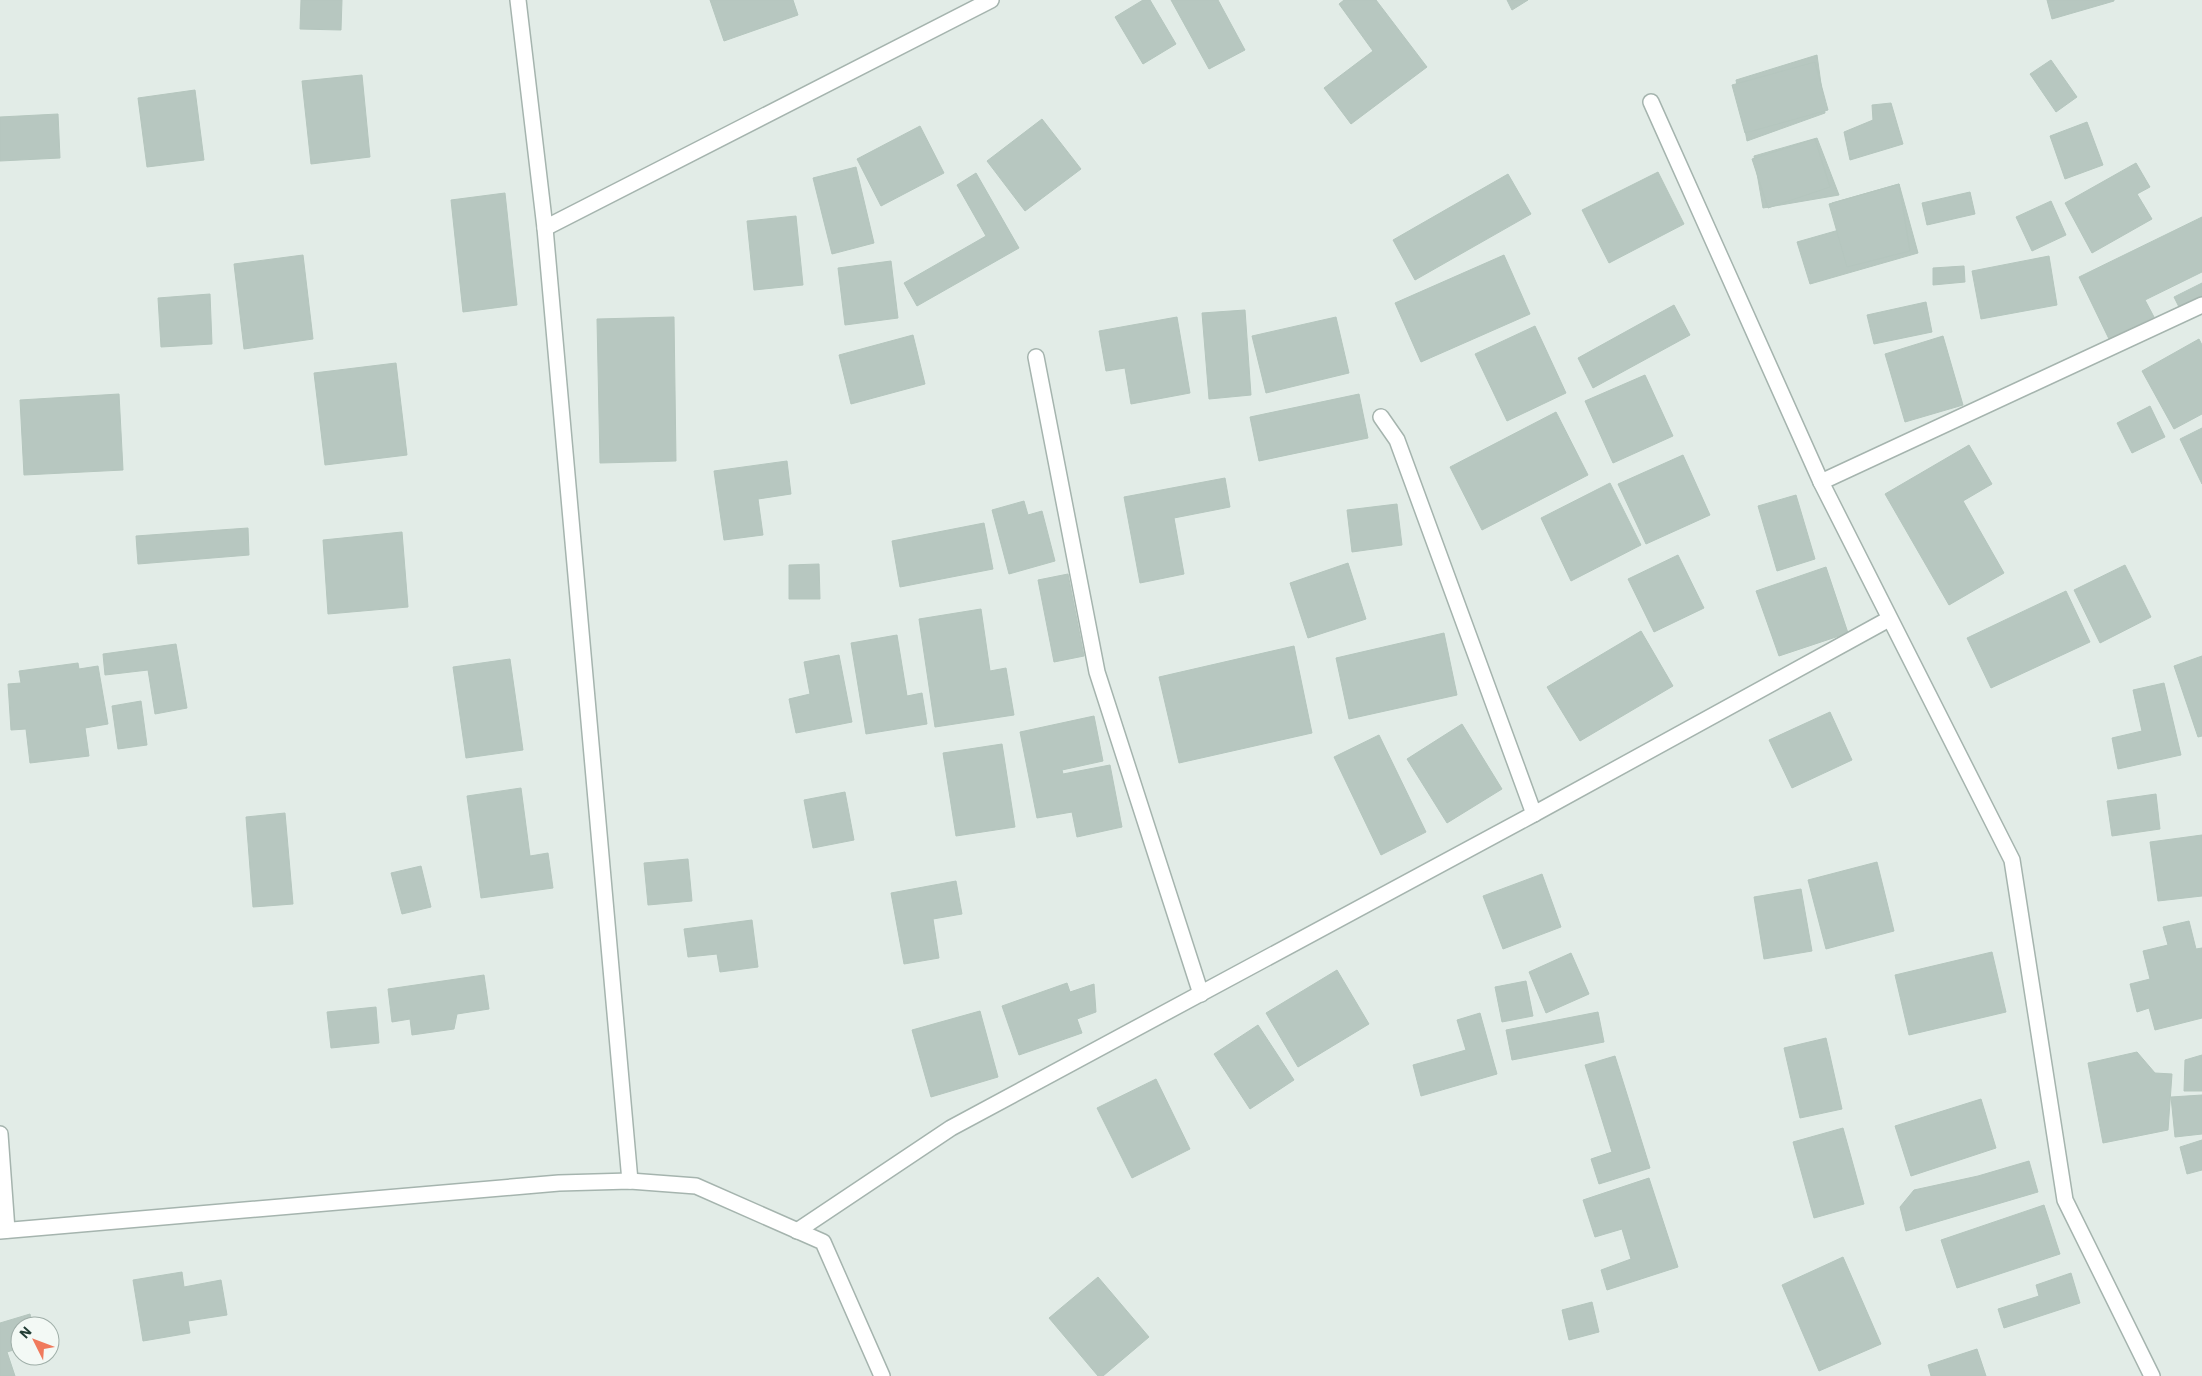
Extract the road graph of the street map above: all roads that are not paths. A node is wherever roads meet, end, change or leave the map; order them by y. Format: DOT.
graph roads {
  1 [pos="518,0"];
  2 [pos="991,0"];
  3 [pos="1650,102"];
  4 [pos="545,228"];
  5 [pos="2202,304"];
  6 [pos="1036,357"];
  7 [pos="1381,417"];
  8 [pos="1821,482"];
  9 [pos="1889,619"];
  10 [pos="1534,814"];
  11 [pos="1201,994"];
  12 [pos="0,1134"];
  13 [pos="630,1181"];
  14 [pos="4,1230"];
  15 [pos="797,1231"];
  16 [pos="882,1376"];
  17 [pos="2152,1376"];
  1 -- 4 [label="street"];
  2 -- 4 [label="street"];
  3 -- 8 [label="street"];
  4 -- 13 [label="street"];
  5 -- 8 [label="street"];
  6 -- 11 [label="street"];
  7 -- 10 [label="street"];
  8 -- 9 [label="street"];
  9 -- 10 [label="street"];
  9 -- 17 [label="street"];
  10 -- 11 [label="street"];
  11 -- 15 [label="street"];
  12 -- 14 [label="street"];
  13 -- 14 [label="street"];
  13 -- 15 [label="street"];
  15 -- 16 [label="street"];
}
